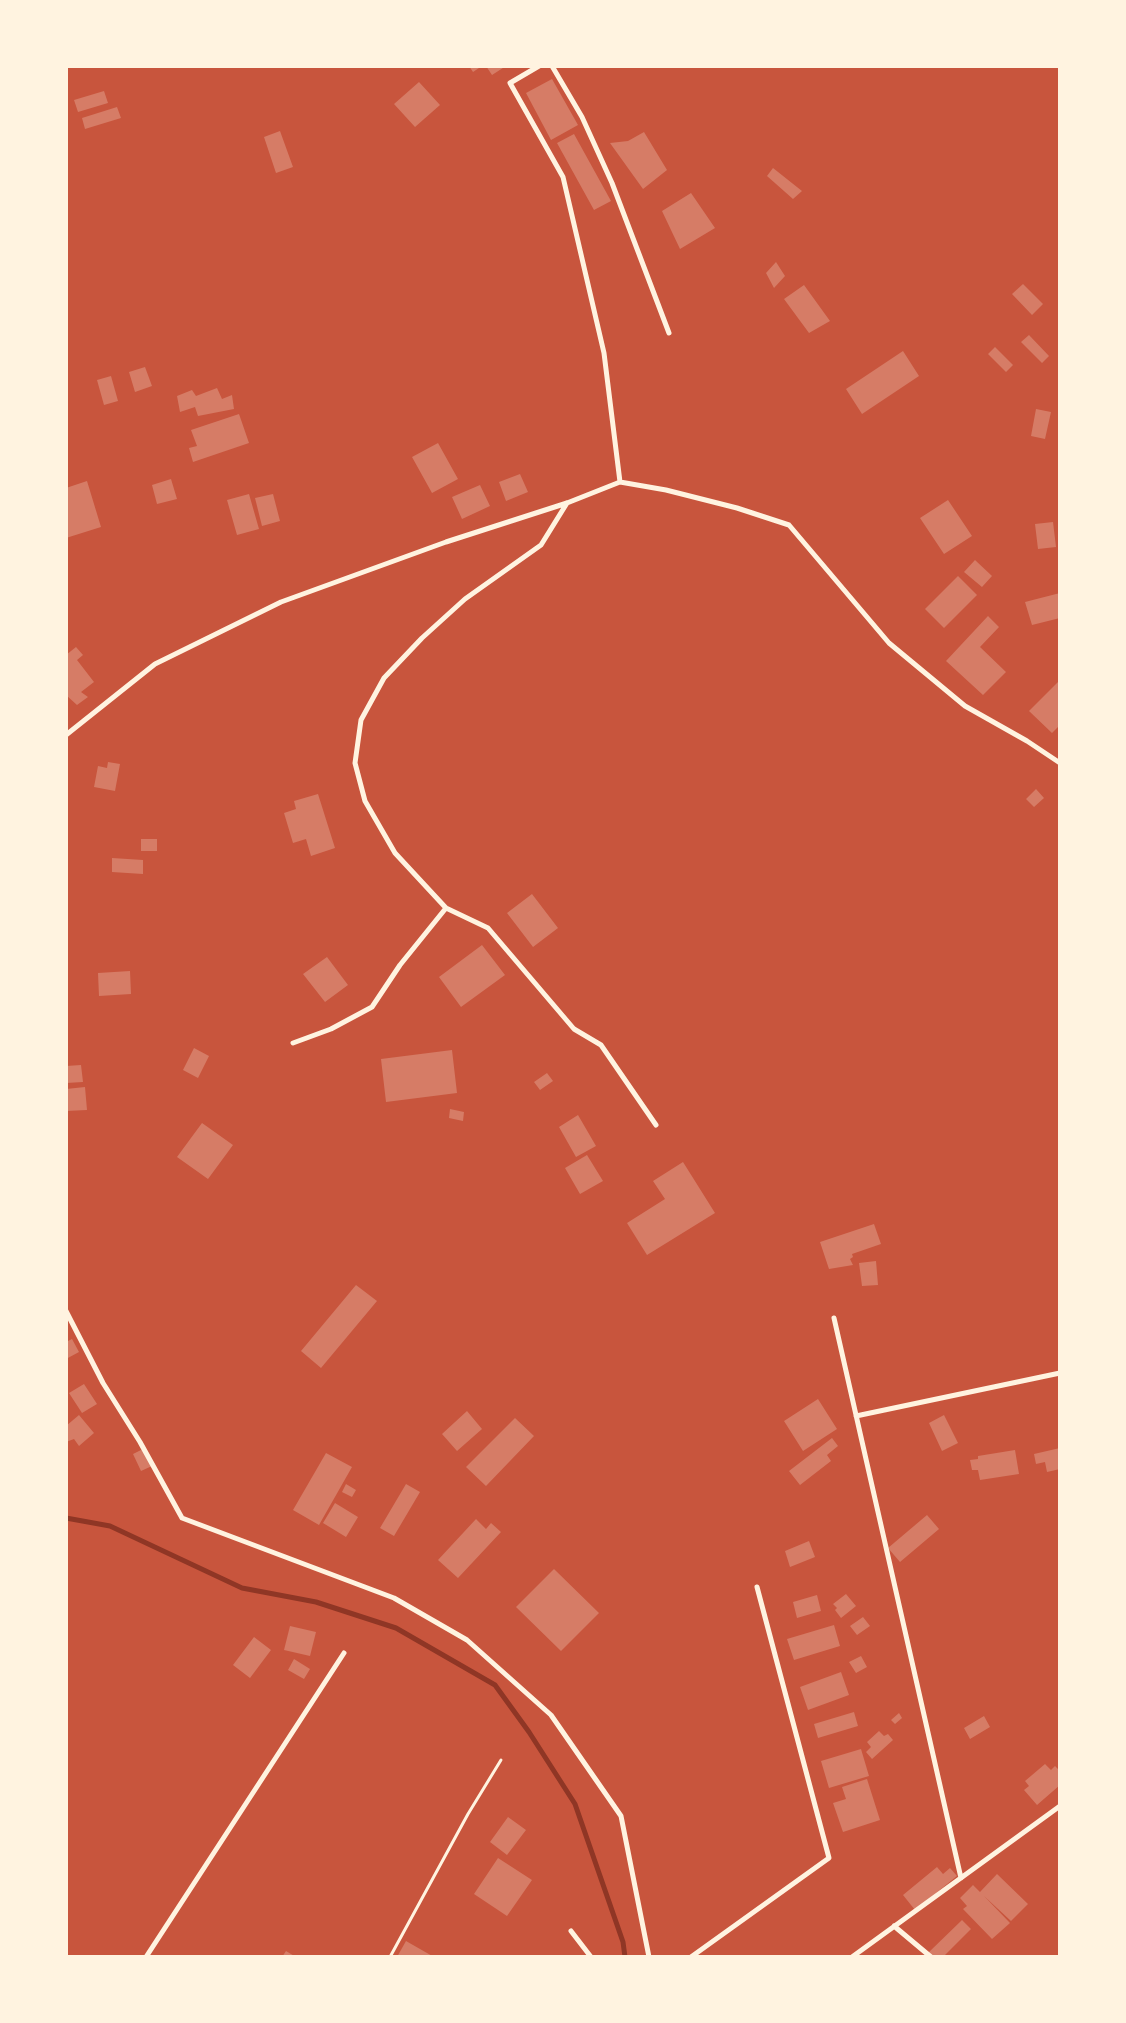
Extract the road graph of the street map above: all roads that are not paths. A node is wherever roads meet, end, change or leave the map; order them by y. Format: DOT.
graph roads {
  1 [pos="539,66"];
  2 [pos="552,66"];
  3 [pos="669,333"];
  4 [pos="620,482"];
  5 [pos="567,503"];
  6 [pos="66,735"];
  7 [pos="1060,764"];
  8 [pos="446,908"];
  9 [pos="293,1042"];
  10 [pos="656,1125"];
  11 [pos="66,1311"];
  12 [pos="834,1318"];
  13 [pos="1060,1372"];
  14 [pos="856,1416"];
  15 [pos="757,1587"];
  16 [pos="344,1653"];
  17 [pos="1060,1806"];
  18 [pos="961,1878"];
  19 [pos="894,1926"];
  20 [pos="571,1931"];
  21 [pos="146,1957"];
  22 [pos="591,1957"];
  23 [pos="649,1957"];
  24 [pos="691,1957"];
  25 [pos="852,1957"];
  26 [pos="931,1957"];
  1 -- 4 [label="street"];
  2 -- 3 [label="street"];
  4 -- 5 [label="street"];
  4 -- 7 [label="street"];
  5 -- 6 [label="street"];
  5 -- 8 [label="street"];
  8 -- 9 [label="street"];
  8 -- 10 [label="street"];
  11 -- 23 [label="street"];
  12 -- 14 [label="street"];
  13 -- 14 [label="street"];
  14 -- 18 [label="street"];
  15 -- 24 [label="street"];
  16 -- 21 [label="street"];
  17 -- 18 [label="street"];
  18 -- 19 [label="street"];
  19 -- 25 [label="street"];
  19 -- 26 [label="street"];
  20 -- 22 [label="street"];
}
